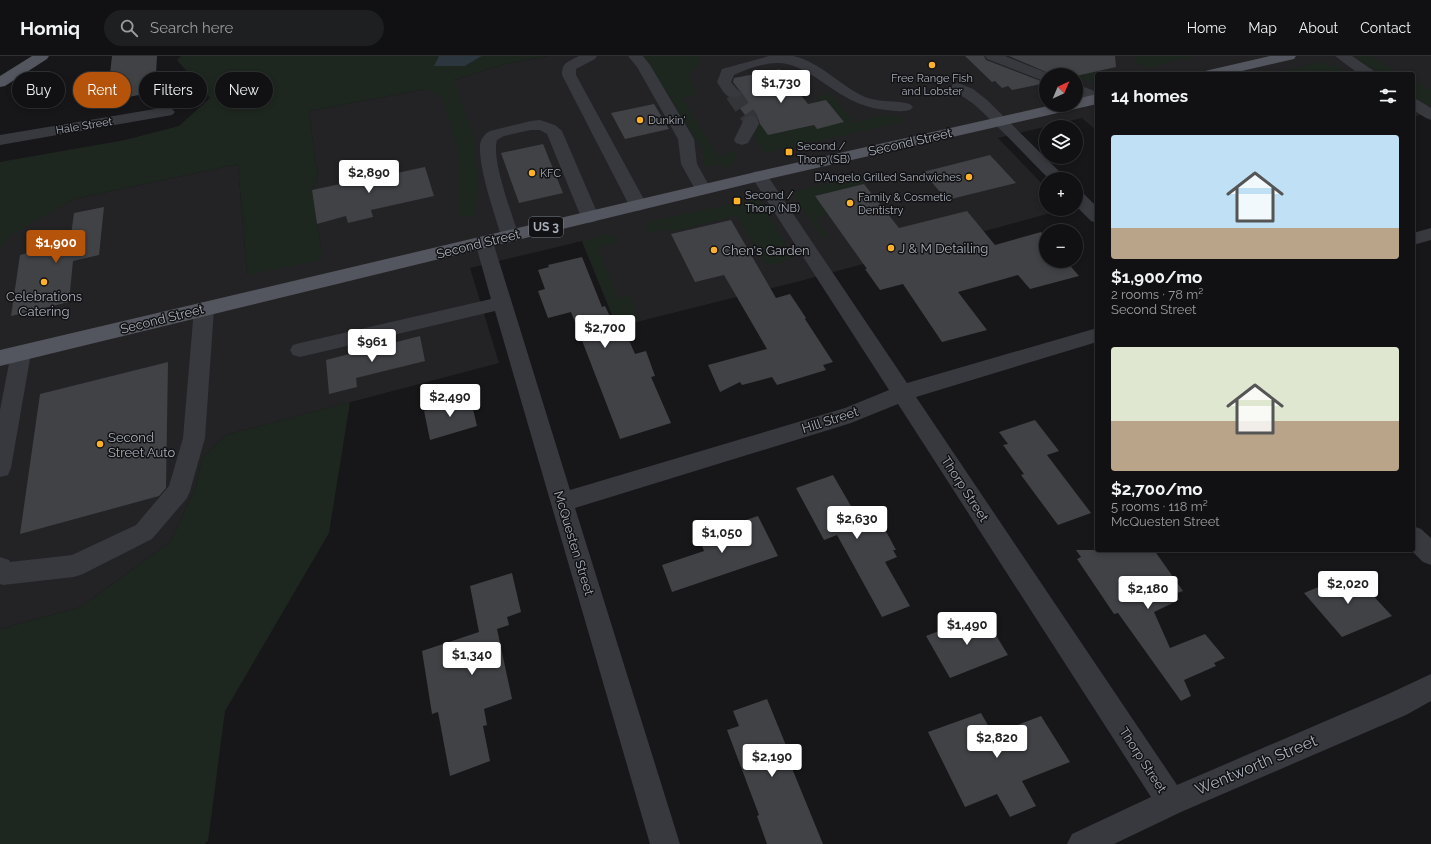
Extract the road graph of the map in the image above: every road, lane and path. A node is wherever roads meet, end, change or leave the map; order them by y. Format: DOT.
graph roads {
  1 [pos="42,56"];
  2 [pos="590,56"];
  3 [pos="635,56"];
  4 [pos="992,56"];
  5 [pos="1289,56"];
  6 [pos="1342,56"];
  7 [pos="1219,72"];
  8 [pos="1366,72"];
  9 [pos="1039,73"];
  10 [pos="0,83"];
  11 [pos="958,87"];
  12 [pos="1083,92"];
  13 [pos="733,94"];
  14 [pos="1095,98"];
  15 [pos="1095,99"];
  16 [pos="1083,102"];
  17 [pos="1415,104"];
  18 [pos="906,107"];
  19 [pos="167,112"];
  20 [pos="1040,112"];
  21 [pos="1431,115"];
  22 [pos="751,120"];
  23 [pos="1000,121"];
  24 [pos="0,140"];
  25 [pos="742,140"];
  26 [pos="1052,172"];
  27 [pos="759,176"];
  28 [pos="702,189"];
  29 [pos="1083,203"];
  30 [pos="638,205"];
  31 [pos="1095,215"];
  32 [pos="590,217"];
  33 [pos="1431,234"];
  34 [pos="510,236"];
  35 [pos="1415,238"];
  36 [pos="484,242"];
  37 [pos="502,303"];
  38 [pos="204,308"];
  39 [pos="1095,336"];
  40 [pos="300,350"];
  41 [pos="21,353"];
  42 [pos="0,358"];
  43 [pos="902,393"];
  44 [pos="0,468"];
  45 [pos="562,502"];
  46 [pos="1415,538"];
  47 [pos="1431,554"];
  48 [pos="0,568"];
  49 [pos="1431,687"];
  50 [pos="1171,802"];
  51 [pos="665,844"];
  52 [pos="1082,844"];
  1 -- 10 [label="main road"];
  2 -- 30 [label="street"];
  3 -- 28 [label="street"];
  4 -- 9 [label="street"];
  5 -- 7 [label="main road"];
  6 -- 8 [label="street"];
  11 -- 23 [label="street"];
  12 -- 14 [label="street"];
  13 -- 18 [label="street"];
  15 -- 16 [label="main road"];
  17 -- 21 [label="street"];
  19 -- 24 [label="street, Hale Street"];
  20 -- 23 [label="main road, Second Street / US 3"];
  22 -- 25 [label="street"];
  23 -- 26 [label="street"];
  23 -- 27 [label="main road, Second Street / US 3"];
  27 -- 28 [label="main road, Second Street / US 3"];
  27 -- 43 [label="street, Thorp Street"];
  28 -- 30 [label="main road, Second Street / US 3"];
  29 -- 31 [label="street"];
  30 -- 32 [label="main road, Second Street / US 3"];
  32 -- 34 [label="main road, Second Street / US 3"];
  32 -- 34 [label="street"];
  33 -- 35 [label="street"];
  34 -- 36 [label="main road, Second Street / US 3"];
  36 -- 37 [label="street, McQuesten Street"];
  36 -- 38 [label="main road, Second Street / US 3"];
  37 -- 40 [label="street"];
  37 -- 45 [label="street, McQuesten Street"];
  38 -- 41 [label="main road, Second Street / US 3"];
  38 -- 48 [label="street"];
  39 -- 43 [label="street, Hill Street"];
  41 -- 42 [label="main road, Second Street / US 3"];
  41 -- 44 [label="street"];
  43 -- 45 [label="street, Hill Street"];
  43 -- 50 [label="street, Thorp Street"];
  45 -- 51 [label="street, McQuesten Street"];
  46 -- 47 [label="street"];
  49 -- 50 [label="street, Wentworth Street"];
  50 -- 52 [label="street, Wentworth Street"];
}
